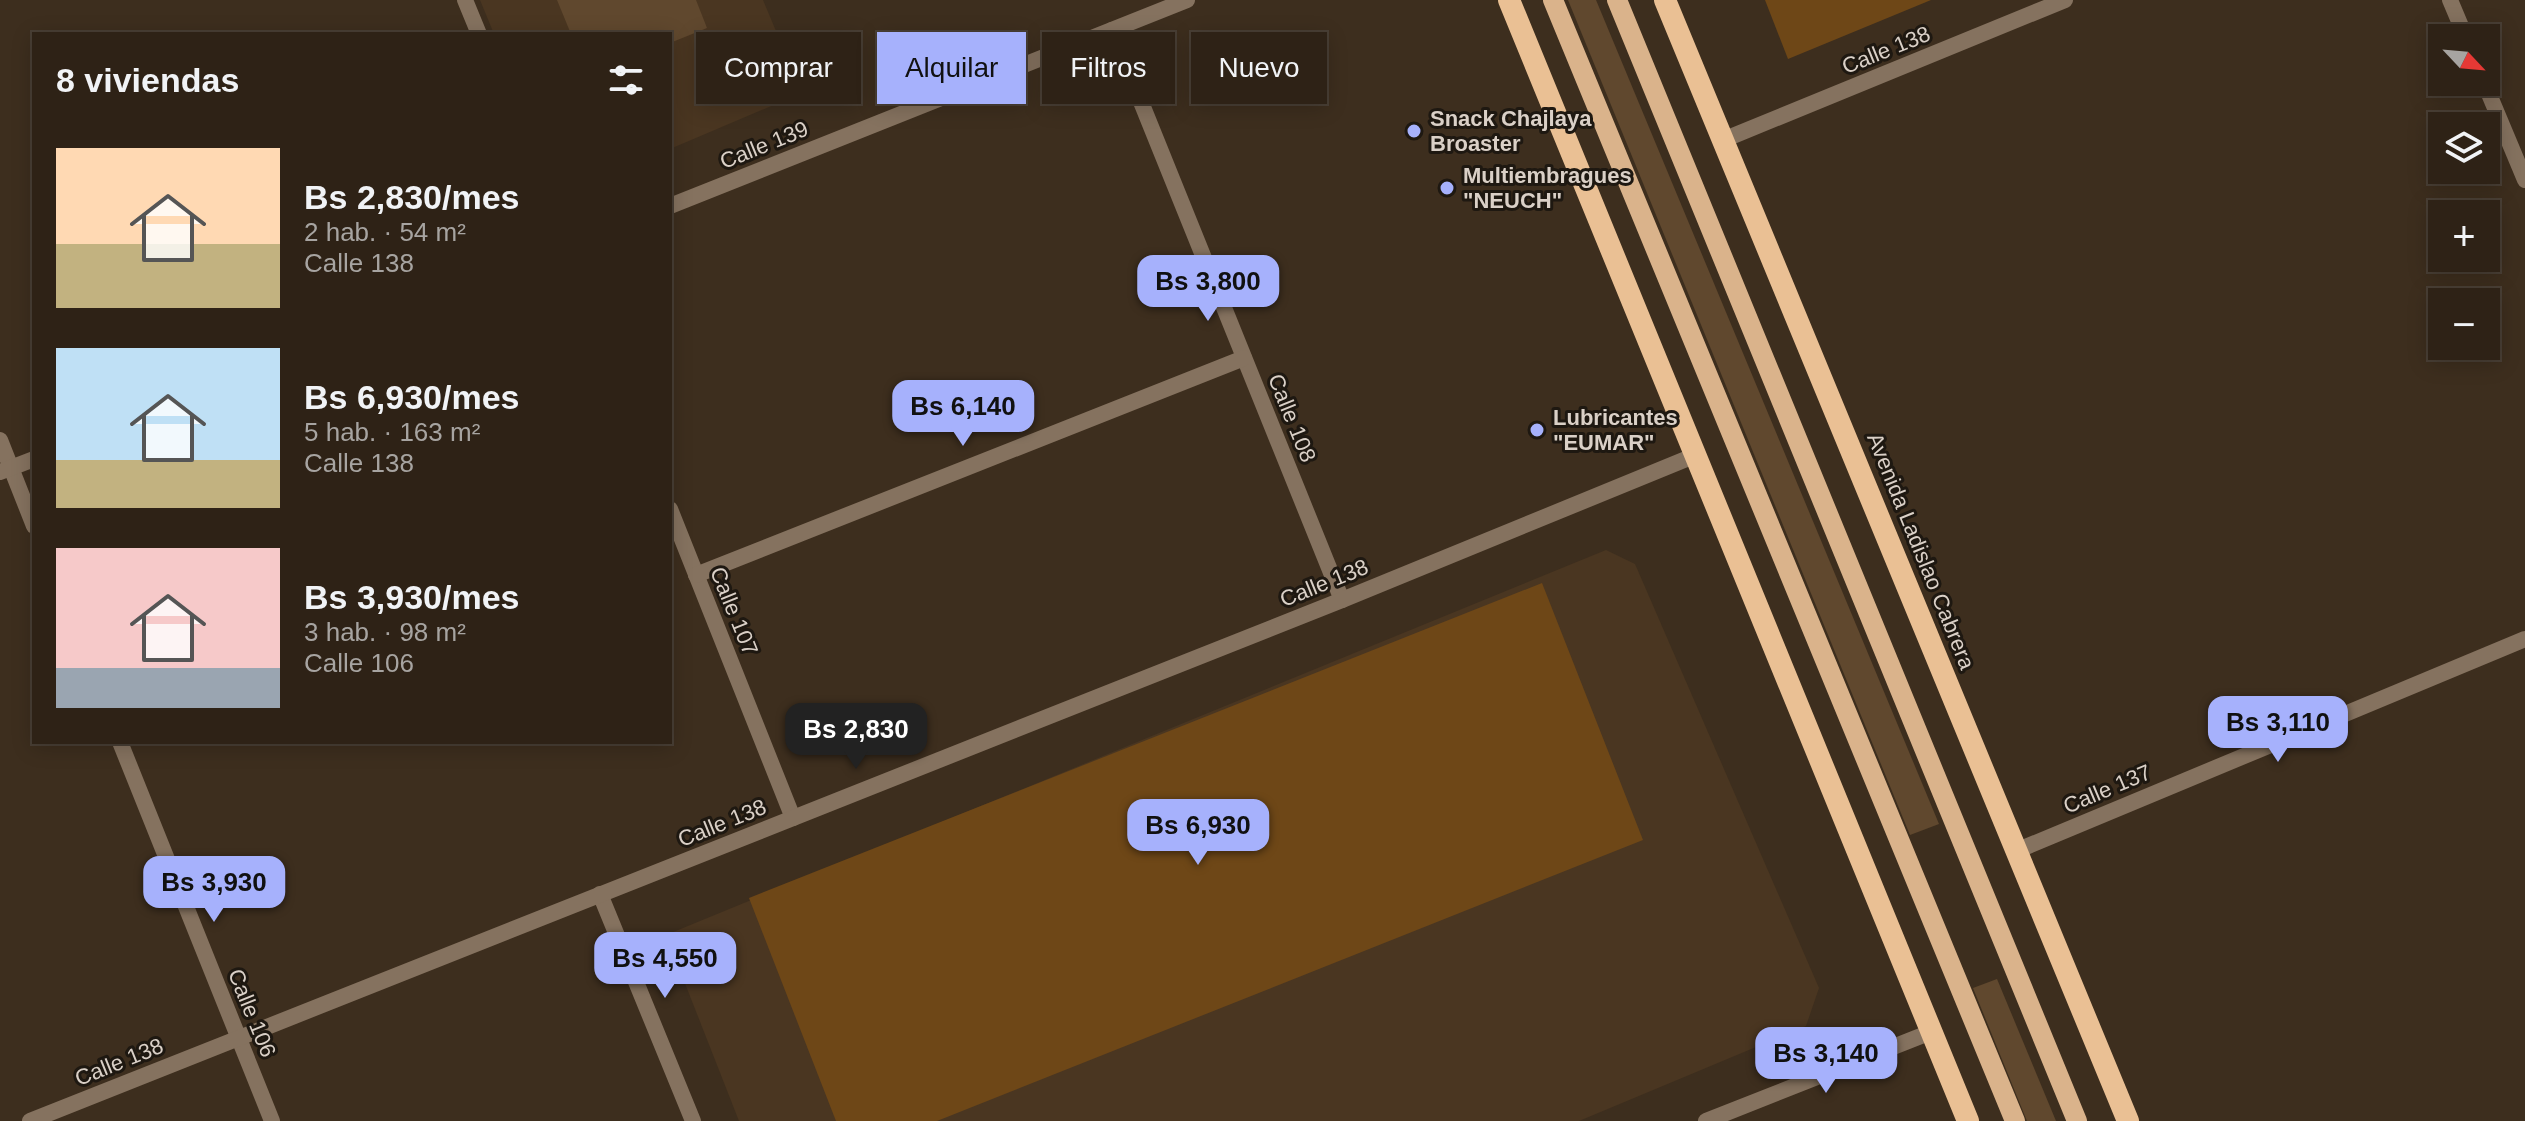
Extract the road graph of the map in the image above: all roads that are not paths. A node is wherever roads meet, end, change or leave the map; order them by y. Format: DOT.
graph roads {
  1 [pos="465,0"];
  2 [pos="1187,0"];
  3 [pos="1509,0"];
  4 [pos="1553,0"];
  5 [pos="1617,0"];
  6 [pos="1665,0"];
  7 [pos="2065,0"];
  8 [pos="2450,0"];
  9 [pos="2460,24"];
  10 [pos="1112,30"];
  11 [pos="478,32"];
  12 [pos="2490,96"];
  13 [pos="1723,140"];
  14 [pos="2525,180"];
  15 [pos="672,205"];
  16 [pos="1244,358"];
  17 [pos="0,440"];
  18 [pos="1696,455"];
  19 [pos="32,460"];
  20 [pos="6,470"];
  21 [pos="672,514"];
  22 [pos="32,522"];
  23 [pos="696,575"];
  24 [pos="1342,600"];
  25 [pos="2525,639"];
  26 [pos="121,744"];
  27 [pos="793,818"];
  28 [pos="2016,851"];
  29 [pos="600,894"];
  30 [pos="1931,1032"];
  31 [pos="238,1038"];
  32 [pos="30,1121"];
  33 [pos="272,1121"];
  34 [pos="693,1121"];
  35 [pos="1706,1121"];
  36 [pos="1968,1121"];
  37 [pos="2015,1121"];
  38 [pos="2077,1121"];
  39 [pos="2128,1121"];
  1 -- 11 [label="street"];
  2 -- 10 [label="street, Calle 139"];
  3 -- 18 [label="highway"];
  4 -- 37 [label="main road"];
  5 -- 38 [label="main road"];
  6 -- 13 [label="highway, Avenida Ladislao Cabrera"];
  7 -- 13 [label="street, Calle 138"];
  8 -- 9 [label="street"];
  10 -- 15 [label="street, Calle 139"];
  10 -- 16 [label="street, Calle 108"];
  12 -- 14 [label="street"];
  13 -- 28 [label="highway, Avenida Ladislao Cabrera"];
  16 -- 23 [label="street"];
  16 -- 24 [label="street, Calle 108"];
  17 -- 20 [label="street"];
  18 -- 24 [label="street, Calle 138"];
  18 -- 30 [label="highway"];
  19 -- 20 [label="street"];
  20 -- 22 [label="street"];
  21 -- 23 [label="street, Calle 107"];
  23 -- 27 [label="street, Calle 107"];
  24 -- 27 [label="street, Calle 138"];
  25 -- 28 [label="street, Calle 137"];
  26 -- 31 [label="street, Calle 106"];
  27 -- 29 [label="street, Calle 138"];
  28 -- 39 [label="highway, Avenida Ladislao Cabrera"];
  29 -- 31 [label="street, Calle 138"];
  29 -- 34 [label="street"];
  30 -- 35 [label="street"];
  30 -- 36 [label="highway"];
  31 -- 32 [label="street, Calle 138"];
  31 -- 33 [label="street, Calle 106"];
}
